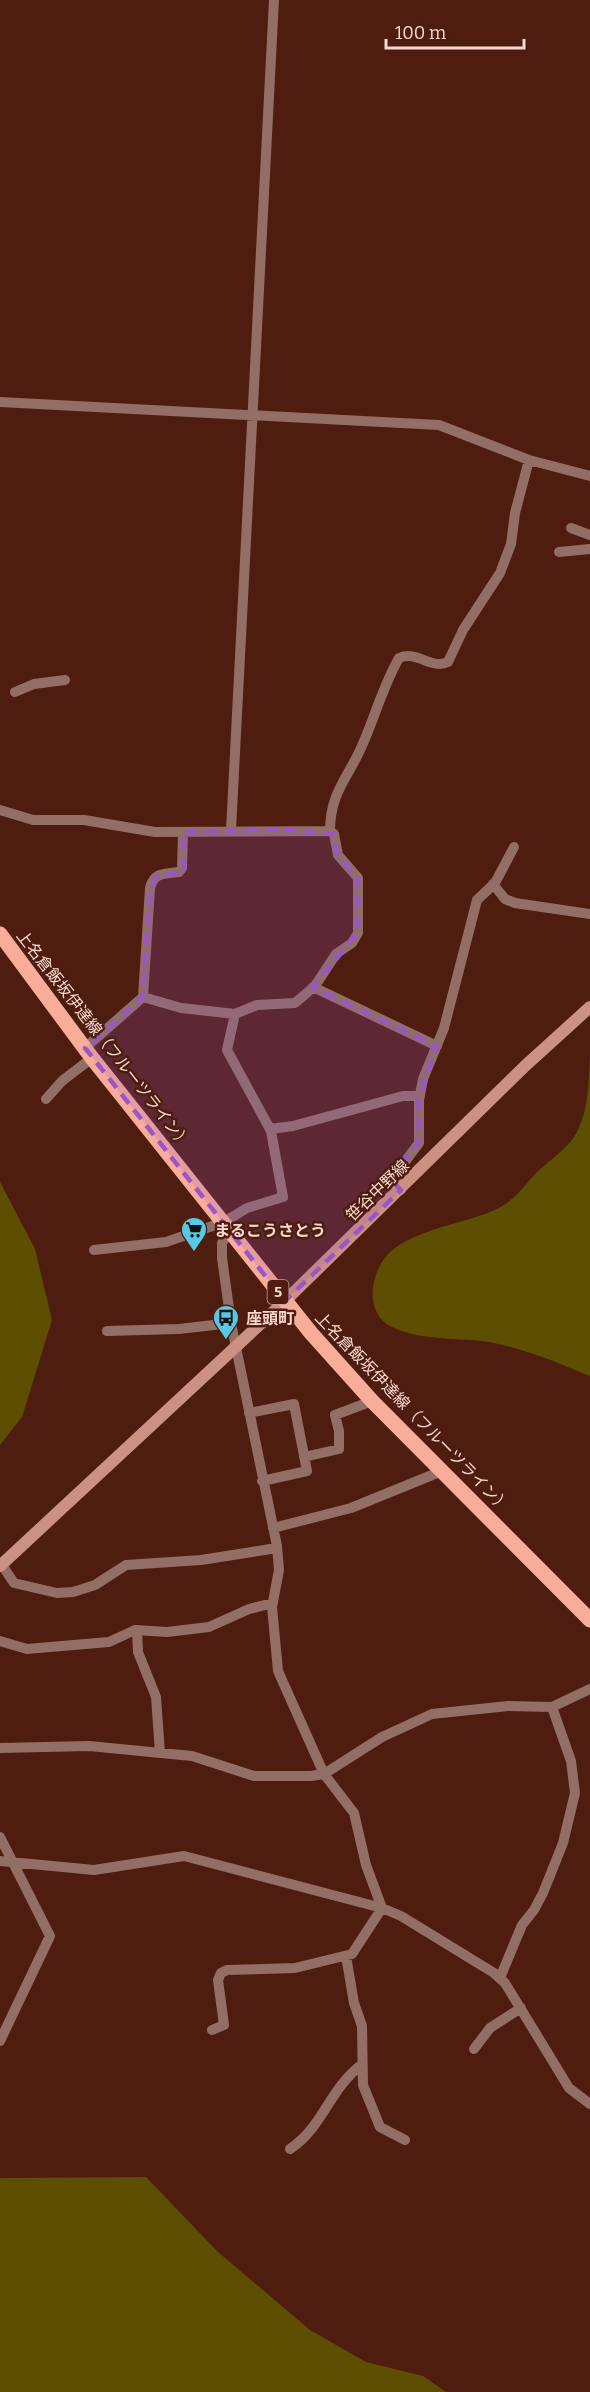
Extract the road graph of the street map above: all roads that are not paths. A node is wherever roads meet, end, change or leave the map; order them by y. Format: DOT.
graph roads {
  1 [pos="274,0"];
  2 [pos="0,402"];
  3 [pos="252,415"];
  4 [pos="529,460"];
  5 [pos="590,476"];
  6 [pos="571,528"];
  7 [pos="590,535"];
  8 [pos="590,549"];
  9 [pos="559,552"];
  10 [pos="65,680"];
  11 [pos="15,692"];
  12 [pos="0,810"];
  13 [pos="231,830"];
  14 [pos="330,831"];
  15 [pos="183,832"];
  16 [pos="514,847"];
  17 [pos="493,884"];
  18 [pos="590,914"];
  19 [pos="1,938"];
  20 [pos="313,987"];
  21 [pos="143,997"];
  22 [pos="590,1007"];
  23 [pos="235,1014"];
  24 [pos="437,1046"];
  25 [pos="88,1053"];
  26 [pos="420,1096"];
  27 [pos="46,1099"];
  28 [pos="270,1129"];
  29 [pos="401,1190"];
  30 [pos="227,1226"];
  31 [pos="93,1250"];
  32 [pos="285,1301"];
  33 [pos="231,1323"];
  34 [pos="107,1331"];
  35 [pos="235,1348"];
  36 [pos="372,1401"];
  37 [pos="249,1413"];
  38 [pos="304,1457"];
  39 [pos="442,1471"];
  40 [pos="262,1481"];
  41 [pos="273,1528"];
  42 [pos="277,1548"];
  43 [pos="1,1566"];
  44 [pos="273,1604"];
  45 [pos="590,1620"];
  46 [pos="137,1630"];
  47 [pos="0,1641"];
  48 [pos="590,1689"];
  49 [pos="552,1707"];
  50 [pos="0,1748"];
  51 [pos="160,1753"];
  52 [pos="324,1774"];
  53 [pos="0,1838"];
  54 [pos="0,1861"];
  55 [pos="12,1862"];
  56 [pos="382,1908"];
  57 [pos="346,1956"];
  58 [pos="500,1978"];
  59 [pos="521,2008"];
  60 [pos="212,2030"];
  61 [pos="0,2041"];
  62 [pos="474,2049"];
  63 [pos="361,2065"];
  64 [pos="590,2104"];
  65 [pos="405,2140"];
  66 [pos="290,2149"];
  1 -- 3 [label="street"];
  2 -- 3 [label="street"];
  3 -- 4 [label="street"];
  3 -- 13 [label="street"];
  4 -- 5 [label="street"];
  4 -- 14 [label="street"];
  6 -- 7 [label="street"];
  8 -- 9 [label="street"];
  10 -- 11 [label="street"];
  12 -- 15 [label="street"];
  13 -- 14 [label="street"];
  13 -- 15 [label="street"];
  14 -- 20 [label="street"];
  15 -- 21 [label="street"];
  16 -- 17 [label="street"];
  17 -- 18 [label="street"];
  17 -- 24 [label="street"];
  19 -- 25 [label="main road, 上名倉飯坂伊達線（フルーツライン） / 5"];
  20 -- 23 [label="street"];
  20 -- 24 [label="street"];
  21 -- 23 [label="street"];
  21 -- 25 [label="street"];
  22 -- 29 [label="street, 笹谷中野線"];
  23 -- 28 [label="street"];
  24 -- 26 [label="street"];
  25 -- 27 [label="street"];
  25 -- 30 [label="main road, 上名倉飯坂伊達線（フルーツライン） / 5"];
  26 -- 28 [label="street"];
  26 -- 29 [label="street"];
  28 -- 30 [label="street"];
  29 -- 32 [label="street, 笹谷中野線"];
  30 -- 31 [label="street"];
  30 -- 32 [label="main road, 上名倉飯坂伊達線（フルーツライン） / 5"];
  30 -- 33 [label="street"];
  32 -- 35 [label="street, 笹谷中野線"];
  32 -- 36 [label="main road, 上名倉飯坂伊達線（フルーツライン） / 5"];
  33 -- 34 [label="street"];
  33 -- 35 [label="street"];
  35 -- 37 [label="street"];
  35 -- 43 [label="street, 笹谷中野線"];
  36 -- 38 [label="street"];
  36 -- 39 [label="main road, 上名倉飯坂伊達線（フルーツライン） / 5"];
  37 -- 38 [label="street"];
  37 -- 40 [label="street"];
  38 -- 40 [label="street"];
  39 -- 41 [label="street"];
  39 -- 45 [label="main road, 上名倉飯坂伊達線（フルーツライン） / 5"];
  40 -- 41 [label="street"];
  41 -- 42 [label="street"];
  42 -- 43 [label="street"];
  42 -- 44 [label="street"];
  44 -- 46 [label="street"];
  44 -- 52 [label="street"];
  46 -- 47 [label="street"];
  46 -- 51 [label="street"];
  48 -- 49 [label="street"];
  49 -- 52 [label="street"];
  49 -- 58 [label="street"];
  50 -- 51 [label="street"];
  51 -- 52 [label="street"];
  52 -- 56 [label="street"];
  53 -- 55 [label="street"];
  54 -- 55 [label="street"];
  55 -- 56 [label="street"];
  55 -- 61 [label="street"];
  56 -- 57 [label="street"];
  56 -- 58 [label="street"];
  57 -- 60 [label="street"];
  57 -- 63 [label="street"];
  58 -- 59 [label="street"];
  59 -- 62 [label="street"];
  59 -- 64 [label="street"];
  63 -- 65 [label="street"];
  63 -- 66 [label="street"];
}
